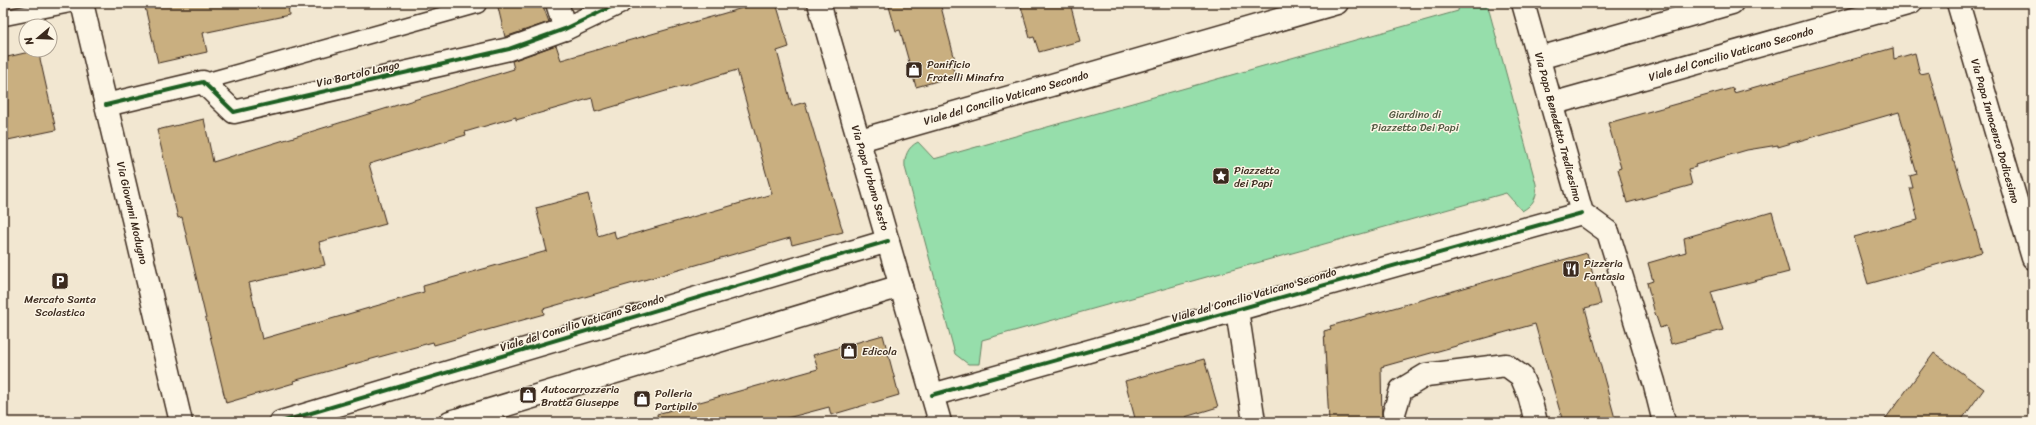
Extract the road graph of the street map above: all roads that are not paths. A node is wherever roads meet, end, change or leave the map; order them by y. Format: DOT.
graph roads {
  1 [pos="78,3"];
  2 [pos="82,3"];
  3 [pos="557,3"];
  4 [pos="620,3"];
  5 [pos="820,3"];
  6 [pos="1337,3"];
  7 [pos="1524,3"];
  8 [pos="1732,3"];
  9 [pos="1911,3"];
  10 [pos="1958,3"];
  11 [pos="478,5"];
  12 [pos="3,18"];
  13 [pos="566,29"];
  14 [pos="1539,58"];
  15 [pos="203,82"];
  16 [pos="1551,104"];
  17 [pos="106,105"];
  18 [pos="860,140"];
  19 [pos="1582,213"];
  20 [pos="888,241"];
  21 [pos="2033,258"];
  22 [pos="901,286"];
  23 [pos="1237,310"];
  24 [pos="932,395"];
  25 [pos="181,422"];
  26 [pos="281,422"];
  27 [pos="450,422"];
  28 [pos="940,422"];
  29 [pos="1254,422"];
  30 [pos="1395,422"];
  31 [pos="1536,422"];
  32 [pos="1664,422"];
  1 -- 12 [label="lane"];
  2 -- 17 [label="street, Via Giovanni Modugno"];
  3 -- 13 [label="street"];
  4 -- 13 [label="street, Via Bartolo Longo"];
  5 -- 18 [label="street, Via Papa Urbano Sesto"];
  6 -- 18 [label="street, Viale del Concilio Vaticano Secondo"];
  7 -- 14 [label="street, Via Papa Benedetto Tredicesimo"];
  8 -- 14 [label="street"];
  9 -- 16 [label="street, Viale del Concilio Vaticano Secondo"];
  10 -- 21 [label="street, Via Papa Innocenzo Dodicesimo"];
  11 -- 15 [label="lane"];
  13 -- 15 [label="street, Via Bartolo Longo"];
  14 -- 16 [label="street, Via Papa Benedetto Tredicesimo"];
  15 -- 17 [label="street"];
  16 -- 19 [label="street, Via Papa Benedetto Tredicesimo"];
  17 -- 25 [label="street, Via Giovanni Modugno"];
  18 -- 20 [label="street, Via Papa Urbano Sesto"];
  19 -- 23 [label="street, Viale del Concilio Vaticano Secondo"];
  19 -- 32 [label="street, Via Papa Benedetto Tredicesimo"];
  20 -- 22 [label="street, Via Papa Urbano Sesto"];
  20 -- 26 [label="street, Viale del Concilio Vaticano Secondo"];
  22 -- 24 [label="street, Via Papa Urbano Sesto"];
  22 -- 27 [label="street"];
  23 -- 24 [label="street, Viale del Concilio Vaticano Secondo"];
  23 -- 29 [label="street"];
  24 -- 28 [label="street, Via Papa Urbano Sesto"];
  30 -- 31 [label="street"];
}
